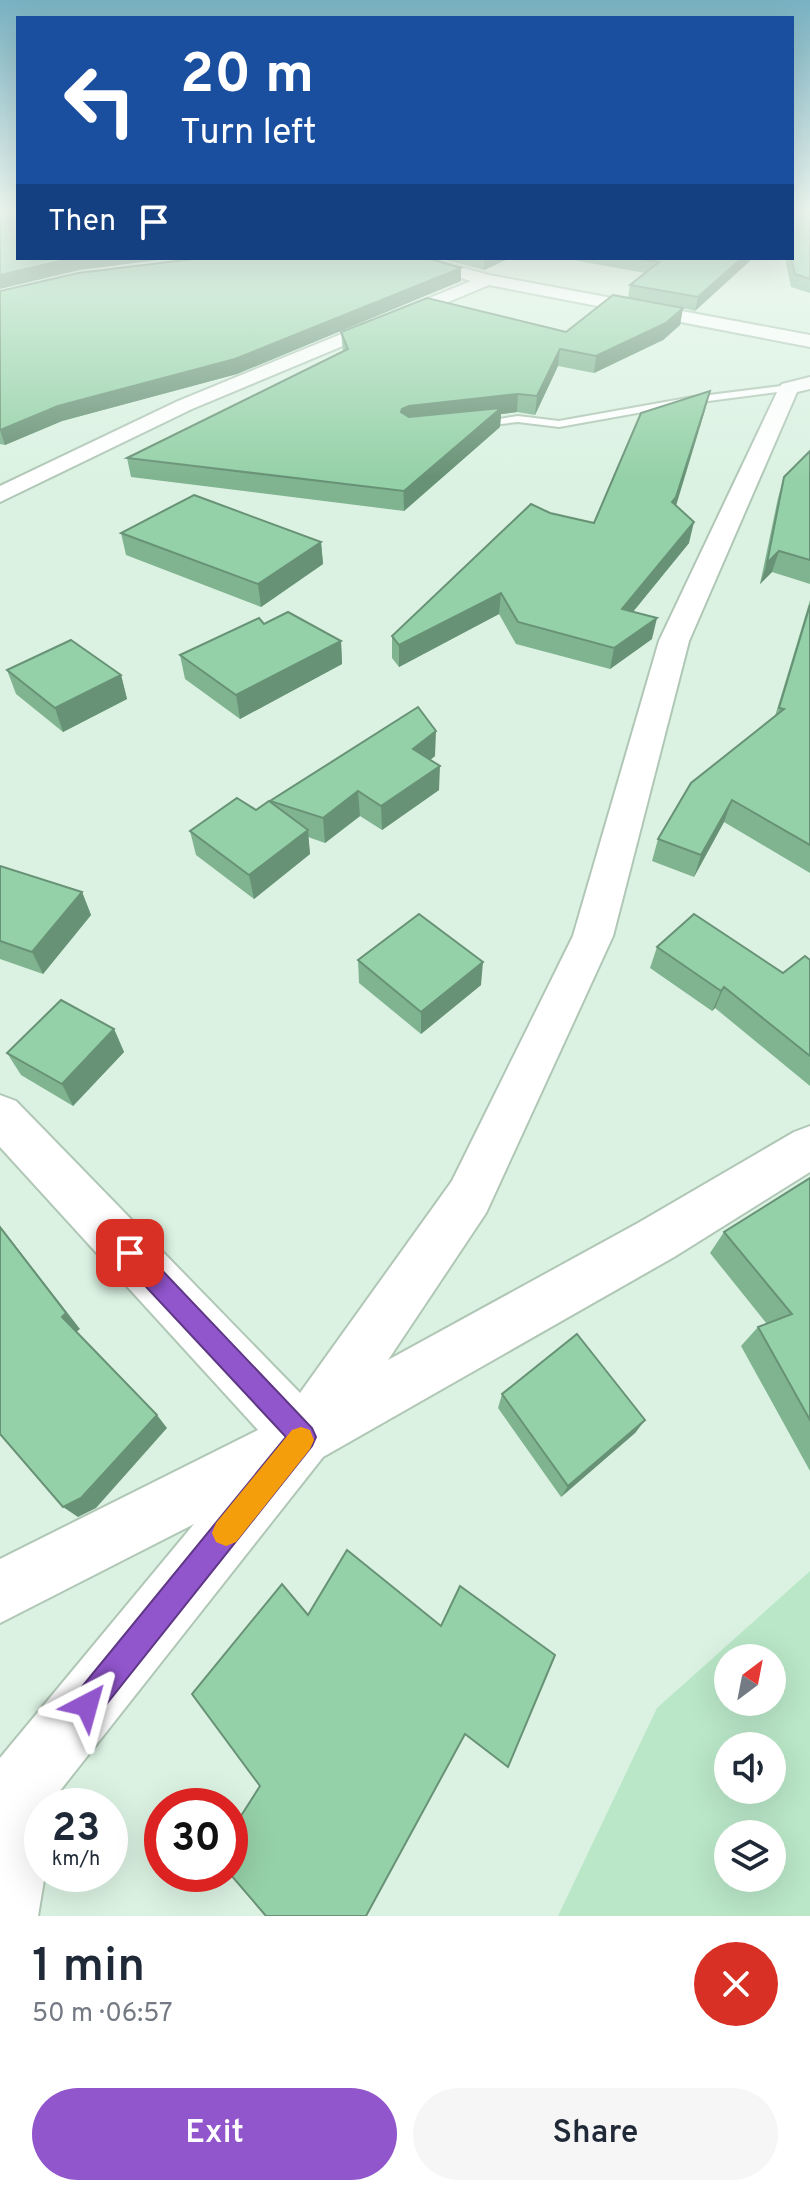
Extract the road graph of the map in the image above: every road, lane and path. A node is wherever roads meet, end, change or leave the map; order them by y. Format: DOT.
graph roads {
  1 [pos="443,298"];
  2 [pos="585,298"];
  3 [pos="810,341"];
  4 [pos="800,385"];
  5 [pos="455,425"];
  6 [pos="0,495"];
  7 [pos="0,1115"];
  8 [pos="810,1147"];
  9 [pos="303,1437"];
  10 [pos="0,1592"];
  11 [pos="14,1795"];
  12 [pos="1,1916"];
  1 -- 6 [label="street"];
  2 -- 3 [label="street"];
  4 -- 5 [label="lane"];
  4 -- 9 [label="street"];
  7 -- 9 [label="street"];
  8 -- 9 [label="street"];
  9 -- 10 [label="street"];
  9 -- 11 [label="street"];
  11 -- 12 [label="street"];
}
